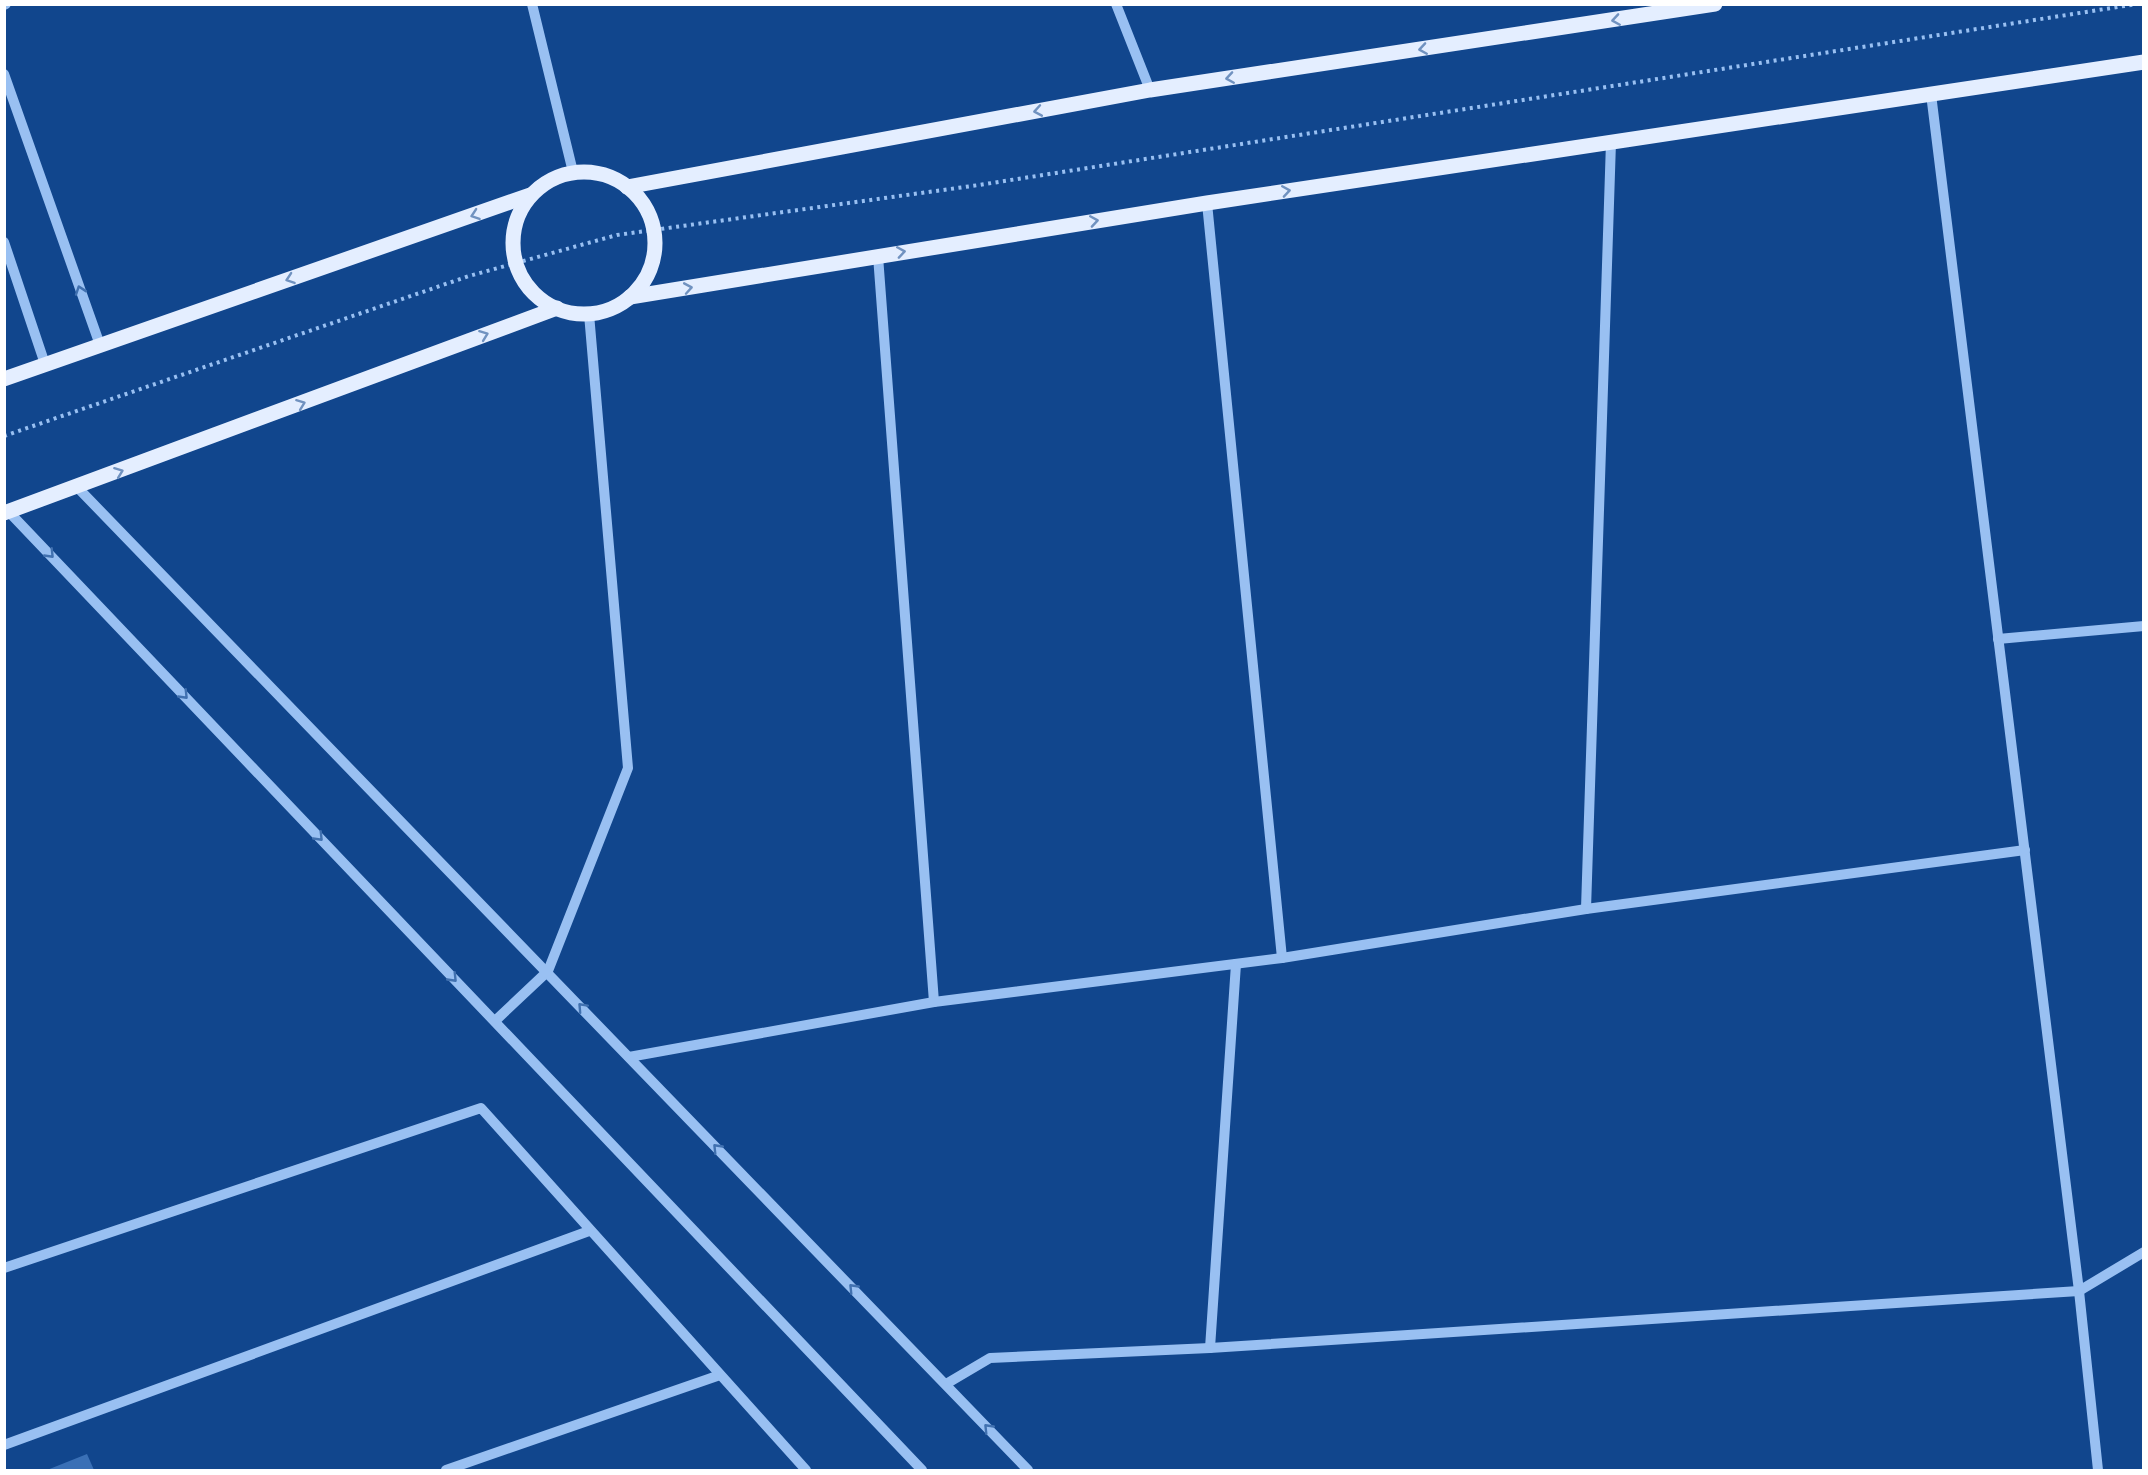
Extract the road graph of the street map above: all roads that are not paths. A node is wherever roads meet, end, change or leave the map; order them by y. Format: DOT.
graph roads {
  1 [pos="532,4"];
  2 [pos="1116,4"];
  3 [pos="1715,4"];
  4 [pos="2144,62"];
  5 [pos="4,74"];
  6 [pos="1150,90"];
  7 [pos="1931,94"];
  8 [pos="1611,142"];
  9 [pos="573,172"];
  10 [pos="627,187"];
  11 [pos="530,195"];
  12 [pos="1207,203"];
  13 [pos="4,242"];
  14 [pos="878,256"];
  15 [pos="630,297"];
  16 [pos="557,308"];
  17 [pos="589,314"];
  18 [pos="100,345"];
  19 [pos="45,364"];
  20 [pos="4,379"];
  21 [pos="78,488"];
  22 [pos="7,513"];
  23 [pos="2144,626"];
  24 [pos="1998,639"];
  25 [pos="2025,850"];
  26 [pos="1586,909"];
  27 [pos="1282,958"];
  28 [pos="1236,964"];
  29 [pos="548,971"];
  30 [pos="934,1002"];
  31 [pos="495,1021"];
  32 [pos="629,1057"];
  33 [pos="589,1232"];
  34 [pos="2144,1252"];
  35 [pos="4,1268"];
  36 [pos="2079,1291"];
  37 [pos="1210,1348"];
  38 [pos="720,1375"];
  39 [pos="946,1384"];
  40 [pos="4,1445"];
  41 [pos="446,1470"];
  42 [pos="806,1470"];
  43 [pos="922,1470"];
  44 [pos="1028,1470"];
  45 [pos="2098,1470"];
  1 -- 9 [label="street"];
  2 -- 6 [label="street"];
  3 -- 6 [label="main road, one-way"];
  4 -- 7 [label="main road"];
  18 -- 5 [label="street, one-way"];
  6 -- 10 [label="main road, one-way"];
  7 -- 8 [label="main road"];
  7 -- 24 [label="street"];
  12 -- 8 [label="main road, one-way"];
  8 -- 26 [label="street"];
  9 -- 10 [label="main road"];
  9 -- 11 [label="main road"];
  10 -- 15 [label="main road"];
  11 -- 16 [label="main road"];
  11 -- 18 [label="main road, one-way"];
  14 -- 12 [label="main road, one-way"];
  12 -- 27 [label="street"];
  13 -- 19 [label="street"];
  15 -- 14 [label="main road, one-way"];
  14 -- 30 [label="street"];
  15 -- 17 [label="main road"];
  16 -- 17 [label="main road"];
  21 -- 16 [label="main road, one-way"];
  17 -- 29 [label="street"];
  18 -- 19 [label="main road"];
  19 -- 20 [label="main road"];
  21 -- 22 [label="main road"];
  21 -- 29 [label="street"];
  22 -- 31 [label="street, one-way"];
  23 -- 24 [label="street"];
  24 -- 25 [label="street"];
  25 -- 26 [label="street"];
  25 -- 36 [label="street"];
  26 -- 27 [label="street"];
  27 -- 28 [label="street"];
  28 -- 30 [label="street"];
  28 -- 37 [label="street"];
  29 -- 31 [label="street"];
  32 -- 29 [label="street, one-way"];
  30 -- 32 [label="street"];
  31 -- 43 [label="street"];
  39 -- 32 [label="street, one-way"];
  33 -- 35 [label="street"];
  33 -- 38 [label="street"];
  33 -- 40 [label="street"];
  34 -- 36 [label="street"];
  36 -- 37 [label="street"];
  36 -- 45 [label="street"];
  37 -- 39 [label="street"];
  38 -- 41 [label="street"];
  38 -- 42 [label="street"];
  44 -- 39 [label="street, one-way"];
}
